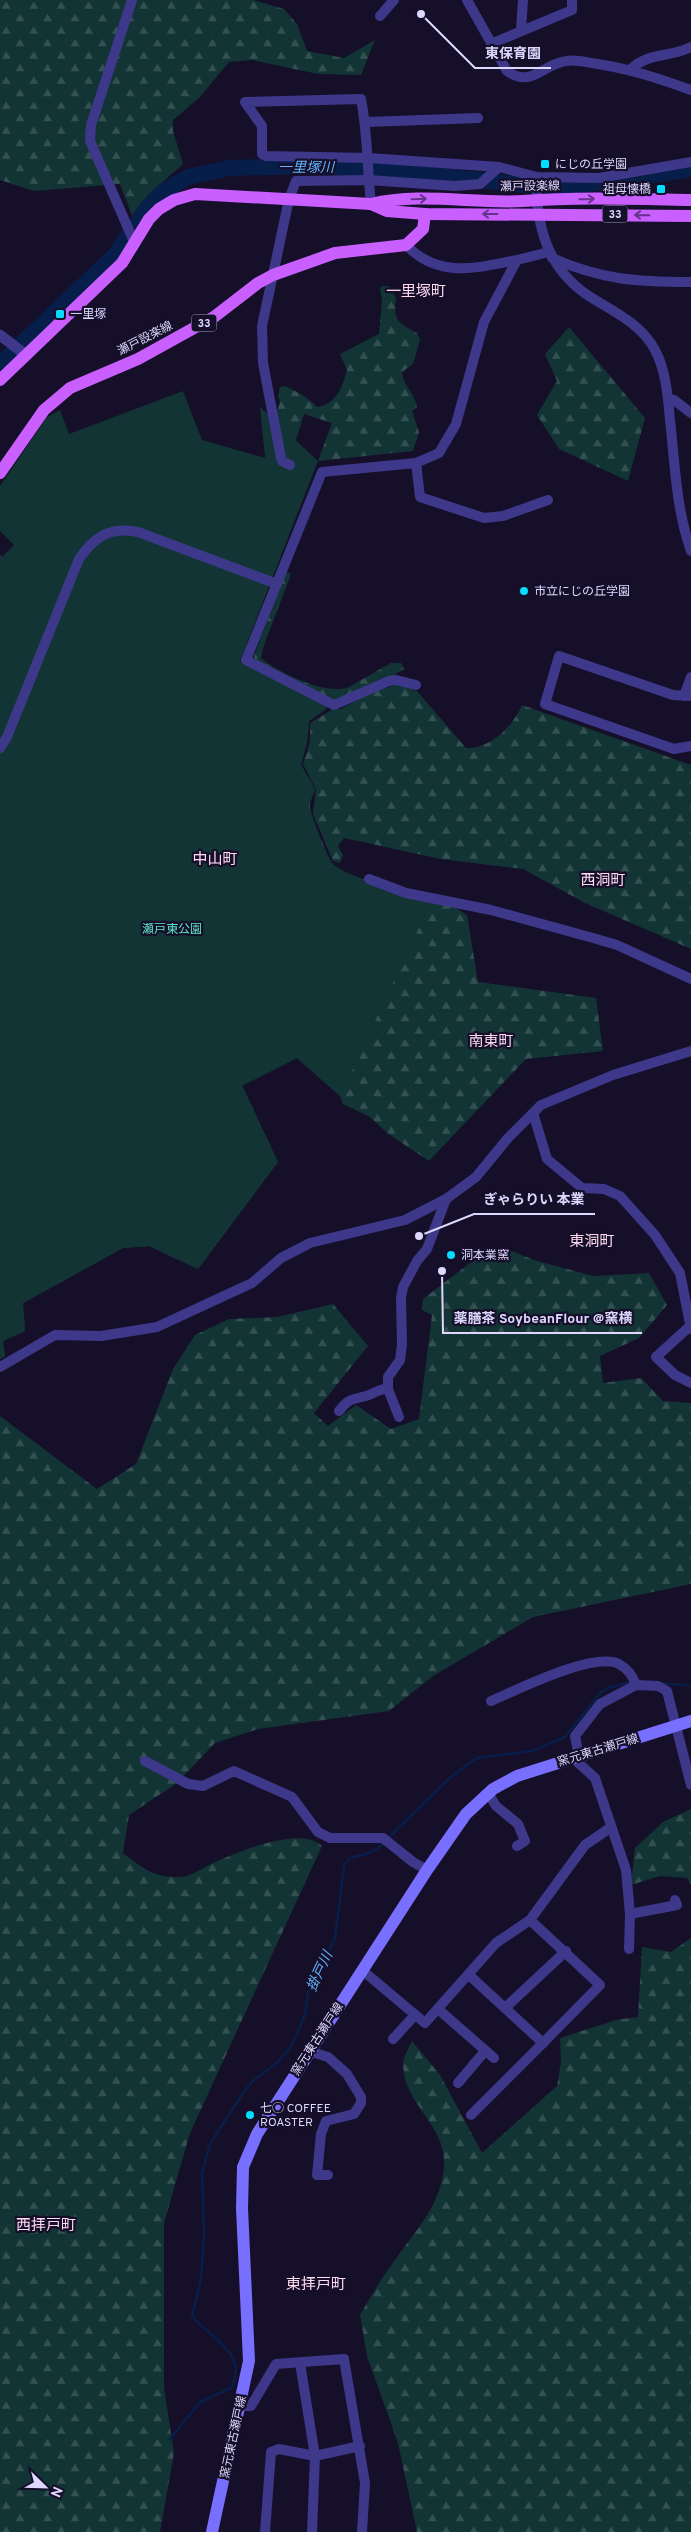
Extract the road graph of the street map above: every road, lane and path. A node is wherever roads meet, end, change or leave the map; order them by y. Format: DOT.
graph roads {
  1 [pos="132,0"];
  2 [pos="394,0"];
  3 [pos="523,0"];
  4 [pos="572,0"];
  5 [pos="471,3"];
  6 [pos="380,16"];
  7 [pos="521,30"];
  8 [pos="493,43"];
  9 [pos="691,47"];
  10 [pos="631,69"];
  11 [pos="691,90"];
  12 [pos="478,118"];
  13 [pos="366,122"];
  14 [pos="369,159"];
  15 [pos="691,162"];
  16 [pos="499,168"];
  17 [pos="368,178"];
  18 [pos="537,186"];
  19 [pos="289,199"];
  20 [pos="691,200"];
  21 [pos="371,204"];
  22 [pos="425,214"];
  23 [pos="539,214"];
  24 [pos="691,216"];
  25 [pos="134,243"];
  26 [pos="406,245"];
  27 [pos="551,255"];
  28 [pos="517,260"];
  29 [pos="272,275"];
  30 [pos="691,282"];
  31 [pos="0,335"];
  32 [pos="26,355"];
  33 [pos="0,380"];
  34 [pos="668,400"];
  35 [pos="691,413"];
  36 [pos="416,463"];
  37 [pos="290,465"];
  38 [pos="0,473"];
  39 [pos="548,500"];
  40 [pos="691,551"];
  41 [pos="277,584"];
  42 [pos="691,677"];
  43 [pos="416,685"];
  44 [pos="688,696"];
  45 [pos="691,746"];
  46 [pos="0,748"];
  47 [pos="369,879"];
  48 [pos="691,979"];
  49 [pos="691,1051"];
  50 [pos="533,1113"];
  51 [pos="446,1200"];
  52 [pos="690,1328"];
  53 [pos="0,1367"];
  54 [pos="691,1383"];
  55 [pos="388,1389"];
  56 [pos="339,1411"];
  57 [pos="399,1417"];
  58 [pos="636,1682"];
  59 [pos="491,1701"];
  60 [pos="691,1721"];
  61 [pos="675,1726"];
  62 [pos="576,1757"];
  63 [pos="145,1761"];
  64 [pos="691,1785"];
  65 [pos="488,1793"];
  66 [pos="610,1828"];
  67 [pos="517,1846"];
  68 [pos="426,1870"];
  69 [pos="675,1900"];
  70 [pos="630,1914"];
  71 [pos="530,1920"];
  72 [pos="629,1949"];
  73 [pos="566,1951"];
  74 [pos="362,1970"];
  75 [pos="469,1975"];
  76 [pos="505,2008"];
  77 [pos="438,2009"];
  78 [pos="415,2015"];
  79 [pos="393,2039"];
  80 [pos="543,2043"];
  81 [pos="309,2051"];
  82 [pos="485,2051"];
  83 [pos="494,2058"];
  84 [pos="458,2083"];
  85 [pos="471,2115"];
  86 [pos="328,2175"];
  87 [pos="300,2363"];
  88 [pos="240,2406"];
  89 [pos="360,2446"];
  90 [pos="315,2456"];
  91 [pos="212,2532"];
  92 [pos="265,2532"];
  93 [pos="312,2532"];
  94 [pos="362,2532"];
  1 -- 25 [label="street"];
  2 -- 6 [label="street"];
  3 -- 7 [label="street"];
  4 -- 7 [label="street"];
  5 -- 8 [label="street"];
  7 -- 8 [label="street"];
  8 -- 10 [label="street"];
  9 -- 10 [label="street"];
  10 -- 11 [label="street"];
  12 -- 13 [label="street"];
  13 -- 14 [label="street"];
  13 -- 14 [label="street"];
  14 -- 16 [label="street"];
  14 -- 17 [label="street"];
  15 -- 18 [label="street"];
  16 -- 17 [label="street"];
  16 -- 18 [label="street"];
  17 -- 19 [label="street"];
  17 -- 21 [label="street"];
  18 -- 20 [label="main road, 瀬戸設楽線 / 33, one-way"];
  21 -- 18 [label="main road, 瀬戸設楽線 / 33, one-way"];
  18 -- 23 [label="street"];
  19 -- 21 [label="main road, 瀬戸設楽線 / 33"];
  19 -- 25 [label="main road, 瀬戸設楽線 / 33"];
  19 -- 29 [label="street"];
  21 -- 22 [label="main road, 瀬戸設楽線 / 33"];
  23 -- 22 [label="main road, 瀬戸設楽線 / 33, one-way"];
  22 -- 26 [label="main road"];
  24 -- 23 [label="main road, 瀬戸設楽線 / 33, one-way"];
  23 -- 27 [label="street"];
  25 -- 32 [label="main road, 瀬戸設楽線 / 33"];
  26 -- 28 [label="street"];
  26 -- 29 [label="main road, 瀬戸設楽線 / 33"];
  27 -- 28 [label="street"];
  27 -- 30 [label="street"];
  27 -- 34 [label="street"];
  28 -- 36 [label="street"];
  29 -- 37 [label="street"];
  29 -- 38 [label="main road, 瀬戸設楽線 / 33"];
  31 -- 32 [label="street"];
  32 -- 33 [label="main road, 瀬戸設楽線 / 33"];
  34 -- 35 [label="street"];
  34 -- 40 [label="street"];
  36 -- 39 [label="street"];
  36 -- 41 [label="street"];
  41 -- 43 [label="street"];
  41 -- 46 [label="street"];
  42 -- 44 [label="street"];
  44 -- 45 [label="street"];
  47 -- 48 [label="street"];
  49 -- 50 [label="street"];
  50 -- 51 [label="street"];
  50 -- 52 [label="street"];
  51 -- 53 [label="street"];
  51 -- 55 [label="street"];
  52 -- 54 [label="street"];
  55 -- 56 [label="street"];
  55 -- 57 [label="street"];
  58 -- 59 [label="street"];
  58 -- 61 [label="street"];
  58 -- 62 [label="street"];
  60 -- 61 [label="main road, 窯元東古瀬戸線"];
  61 -- 62 [label="main road, 窯元東古瀬戸線"];
  61 -- 64 [label="street"];
  62 -- 65 [label="main road, 窯元東古瀬戸線"];
  62 -- 66 [label="street"];
  63 -- 68 [label="street"];
  65 -- 67 [label="street"];
  65 -- 68 [label="main road, 窯元東古瀬戸線"];
  66 -- 70 [label="street"];
  66 -- 71 [label="street"];
  68 -- 74 [label="main road, 窯元東古瀬戸線"];
  69 -- 70 [label="street"];
  70 -- 72 [label="street"];
  71 -- 73 [label="street"];
  71 -- 75 [label="street"];
  73 -- 76 [label="street"];
  73 -- 80 [label="street"];
  74 -- 78 [label="street"];
  74 -- 81 [label="main road, 窯元東古瀬戸線"];
  75 -- 76 [label="street"];
  75 -- 77 [label="street"];
  76 -- 80 [label="street"];
  77 -- 78 [label="street"];
  77 -- 82 [label="street"];
  78 -- 79 [label="street"];
  80 -- 85 [label="street"];
  81 -- 86 [label="street"];
  81 -- 88 [label="main road, 窯元東古瀬戸線"];
  82 -- 83 [label="street"];
  82 -- 84 [label="street"];
  87 -- 88 [label="street"];
  87 -- 89 [label="street"];
  87 -- 90 [label="street"];
  88 -- 91 [label="main road, 窯元東古瀬戸線"];
  89 -- 90 [label="street"];
  89 -- 94 [label="street"];
  90 -- 92 [label="street"];
  90 -- 93 [label="street"];
}
